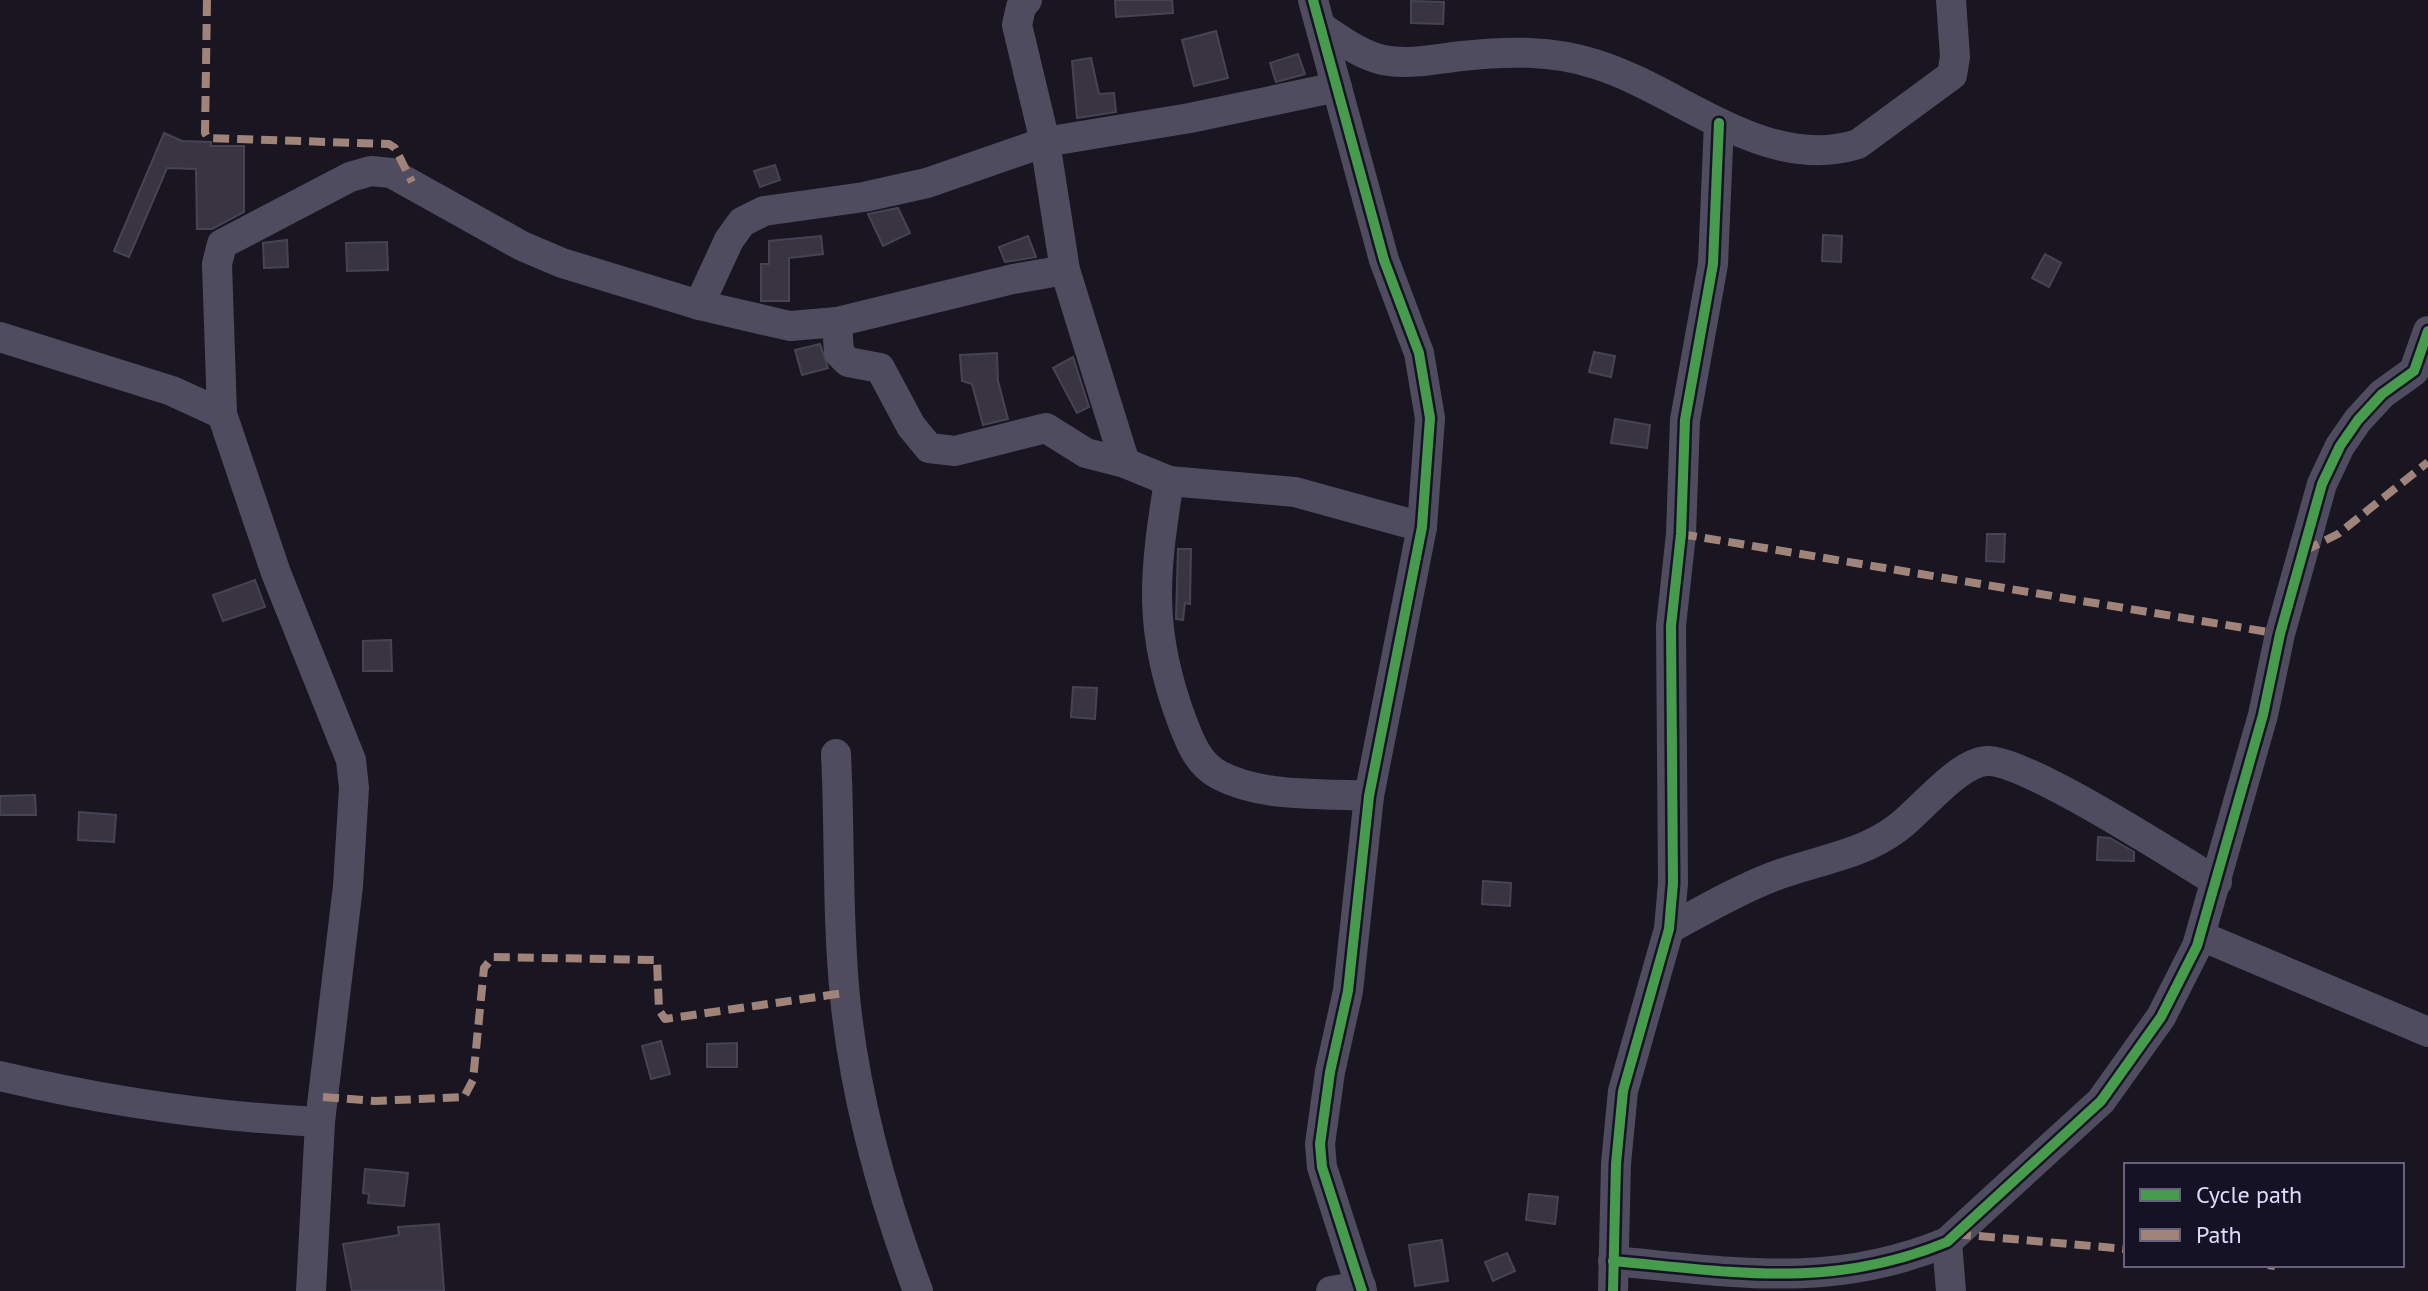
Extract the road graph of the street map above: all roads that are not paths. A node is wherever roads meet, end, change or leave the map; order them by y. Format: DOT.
graph roads {
  1 [pos="1313,0"];
  2 [pos="1951,0"];
  3 [pos="1022,2"];
  4 [pos="1324,29"];
  5 [pos="1337,87"];
  6 [pos="1719,123"];
  7 [pos="1045,142"];
  8 [pos="1065,270"];
  9 [pos="699,305"];
  10 [pos="837,322"];
  11 [pos="2428,331"];
  12 [pos="0,337"];
  13 [pos="2421,373"];
  14 [pos="222,414"];
  15 [pos="1125,463"];
  16 [pos="1169,481"];
  17 [pos="1422,527"];
  18 [pos="836,754"];
  19 [pos="1369,796"];
  20 [pos="2217,882"];
  21 [pos="1669,929"];
  22 [pos="2201,936"];
  23 [pos="2428,1032"];
  24 [pos="0,1076"];
  25 [pos="320,1122"];
  26 [pos="1947,1242"];
  27 [pos="1613,1261"];
  28 [pos="1362,1289"];
  29 [pos="311,1291"];
  30 [pos="918,1291"];
  31 [pos="1331,1291"];
  32 [pos="1613,1291"];
  33 [pos="1951,1291"];
  1 -- 4 [label="street"];
  2 -- 6 [label="street"];
  3 -- 7 [label="street"];
  4 -- 5 [label="street"];
  4 -- 6 [label="street"];
  5 -- 7 [label="street"];
  5 -- 17 [label="street"];
  6 -- 21 [label="street"];
  7 -- 8 [label="street"];
  7 -- 9 [label="street"];
  8 -- 10 [label="street"];
  8 -- 15 [label="street"];
  9 -- 10 [label="street"];
  9 -- 14 [label="street"];
  10 -- 15 [label="street"];
  11 -- 13 [label="street"];
  12 -- 14 [label="street"];
  13 -- 20 [label="street"];
  14 -- 25 [label="street"];
  15 -- 16 [label="street"];
  16 -- 17 [label="street"];
  16 -- 19 [label="street"];
  17 -- 19 [label="street"];
  18 -- 30 [label="street"];
  19 -- 28 [label="street"];
  20 -- 21 [label="street"];
  20 -- 22 [label="street"];
  21 -- 27 [label="street"];
  22 -- 23 [label="street"];
  22 -- 26 [label="street"];
  24 -- 25 [label="street"];
  25 -- 29 [label="street"];
  26 -- 27 [label="street"];
  26 -- 33 [label="street"];
  27 -- 32 [label="street"];
  28 -- 31 [label="street"];
}
